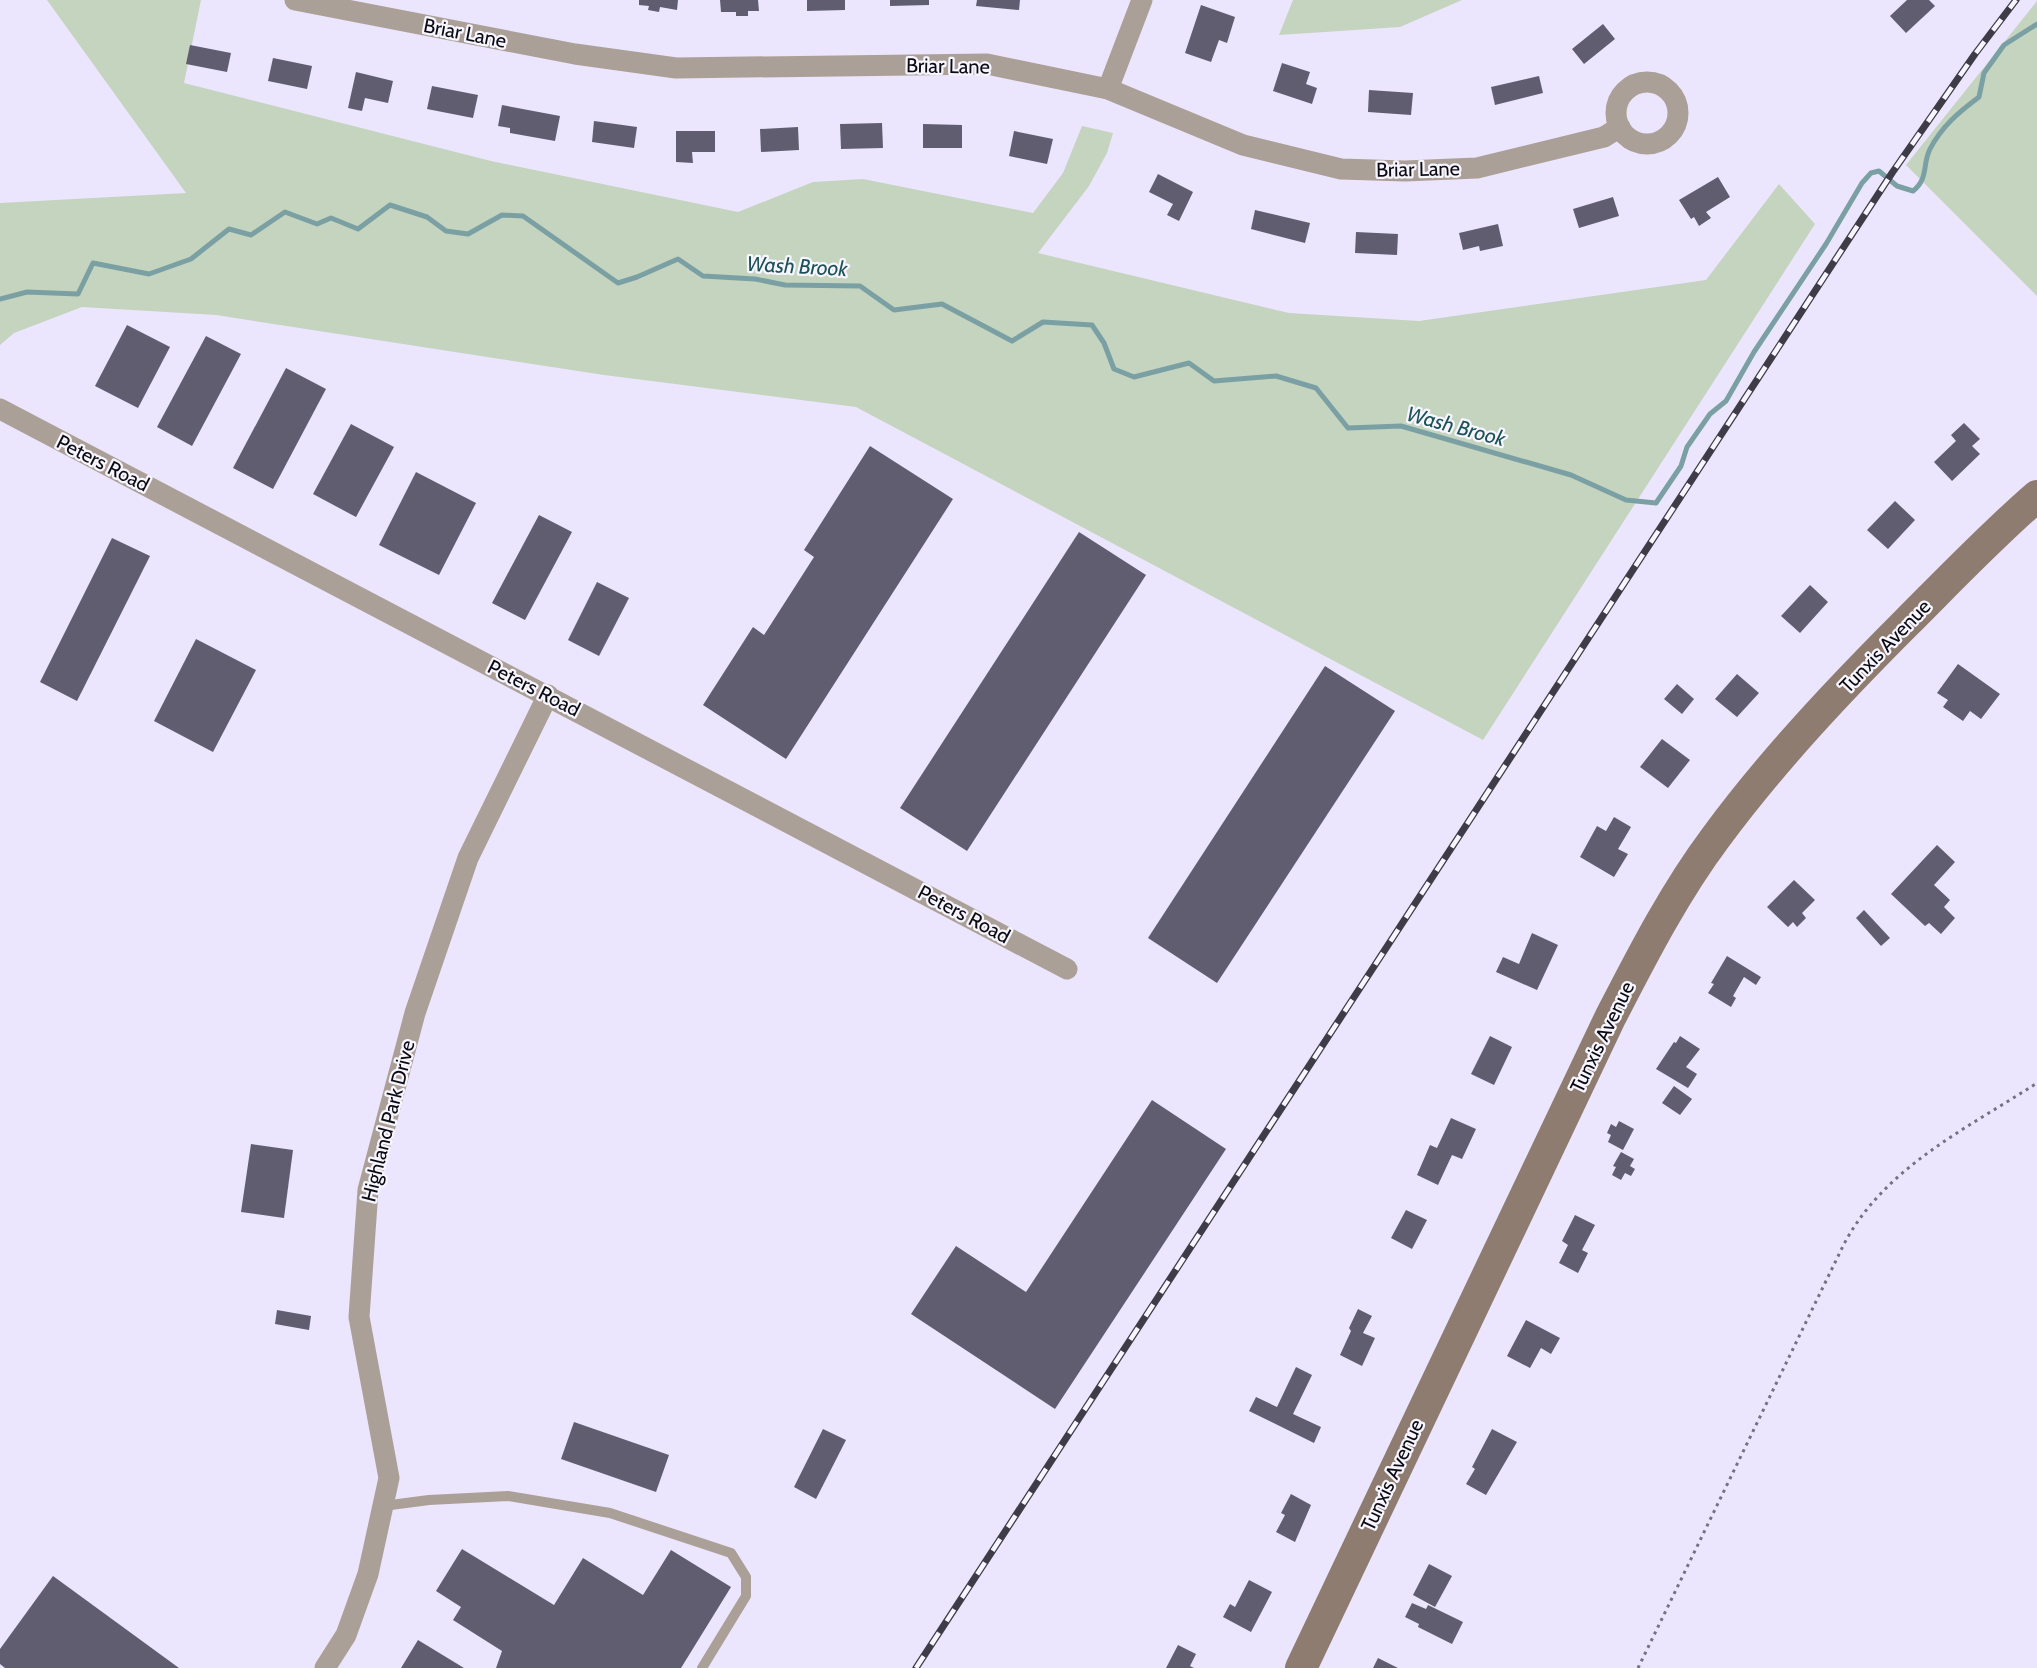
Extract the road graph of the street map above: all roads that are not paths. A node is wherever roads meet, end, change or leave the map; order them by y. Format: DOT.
graph roads {
  1 [pos="295,0"];
  2 [pos="1142,0"];
  3 [pos="325,3"];
  4 [pos="1108,89"];
  5 [pos="1620,127"];
  6 [pos="0,409"];
  7 [pos="2037,496"];
  8 [pos="548,695"];
  9 [pos="1067,969"];
  10 [pos="383,1506"];
  11 [pos="326,1668"];
  12 [pos="702,1668"];
  13 [pos="1300,1668"];
  1 -- 3 [label="street, Briar Lane"];
  2 -- 4 [label="street"];
  3 -- 4 [label="street, Briar Lane"];
  4 -- 5 [label="street, Briar Lane"];
  6 -- 8 [label="street, Peters Road"];
  7 -- 13 [label="main road, Tunxis Avenue"];
  8 -- 9 [label="street, Peters Road"];
  8 -- 10 [label="street, Highland Park Drive"];
  10 -- 11 [label="street, Highland Park Drive"];
  10 -- 12 [label="lane"];
}
